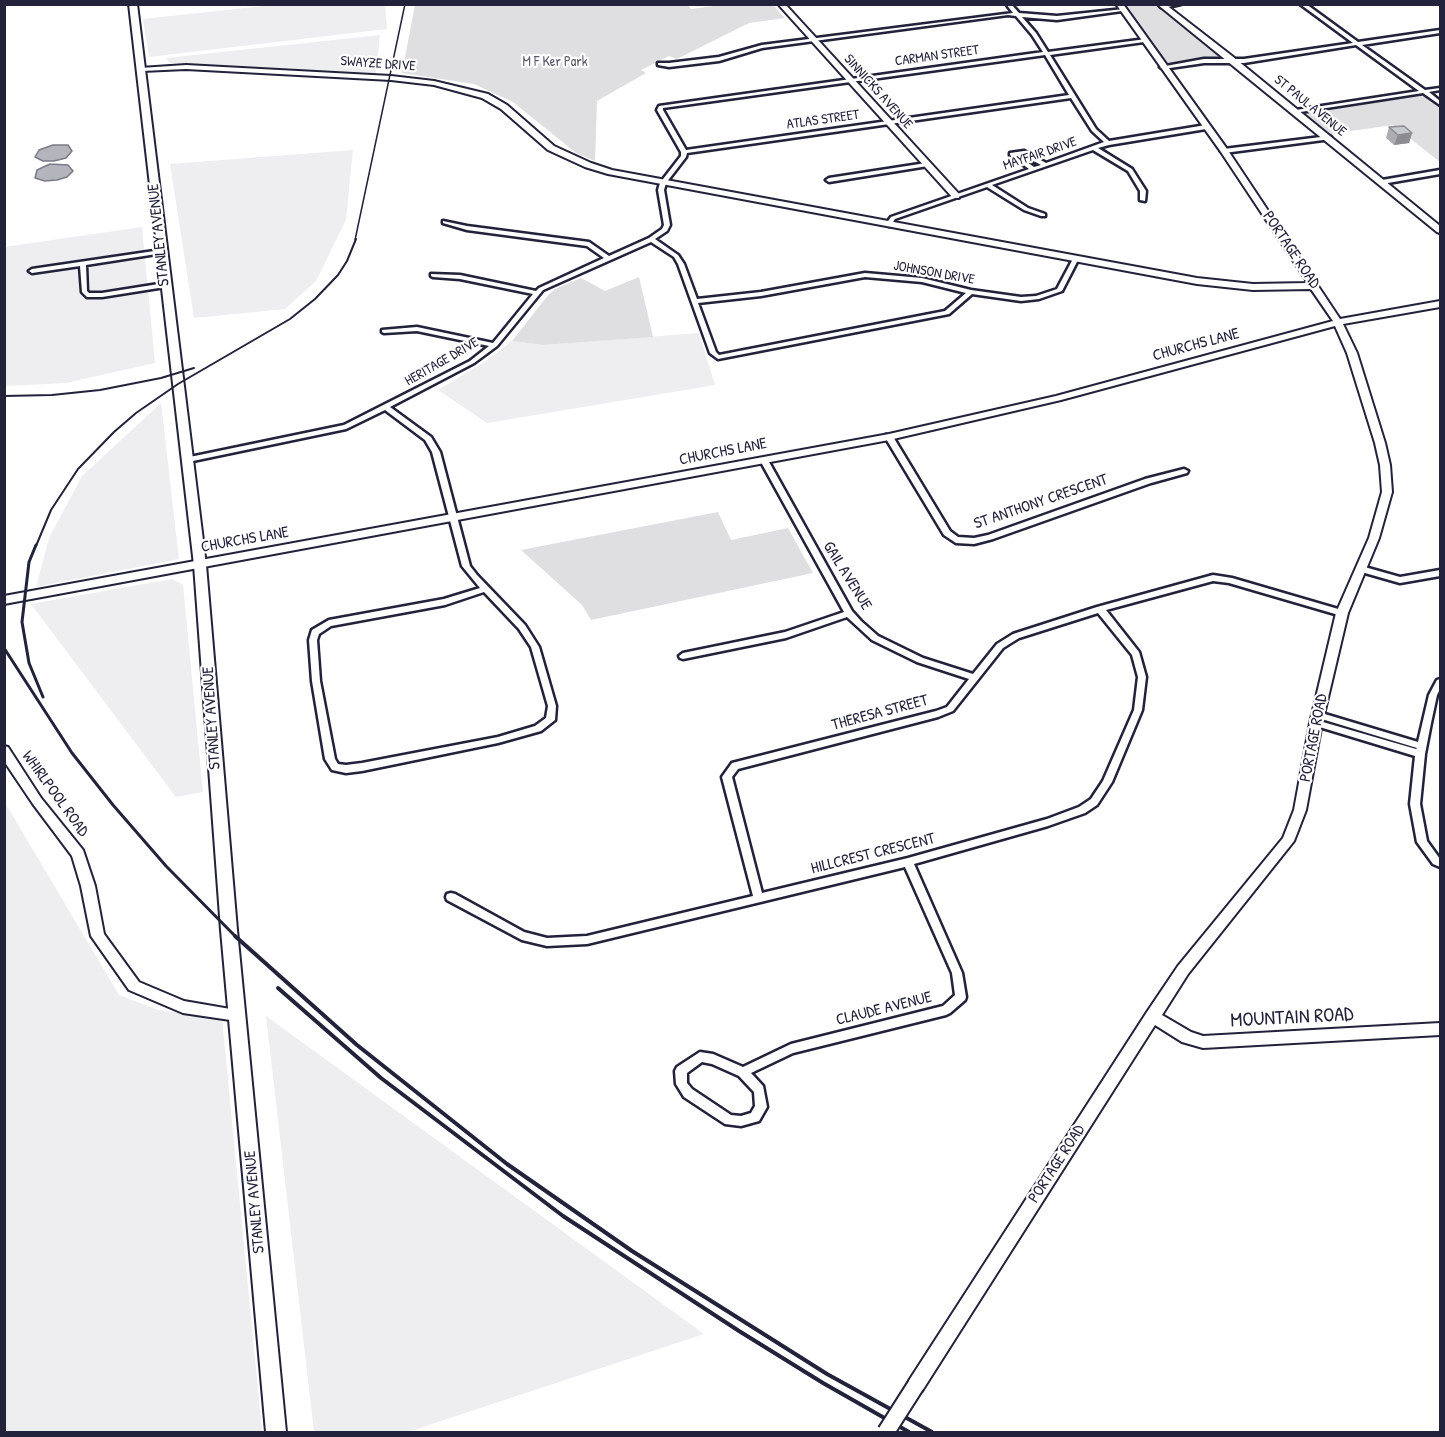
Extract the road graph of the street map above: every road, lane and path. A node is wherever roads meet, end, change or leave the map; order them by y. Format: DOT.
graph roads {
  1 [pos="133,4"];
  2 [pos="781,4"];
  3 [pos="1008,4"];
  4 [pos="1179,4"];
  5 [pos="1302,4"];
  6 [pos="1161,6"];
  7 [pos="1120,8"];
  8 [pos="1017,15"];
  9 [pos="1440,31"];
  10 [pos="813,40"];
  11 [pos="1144,40"];
  12 [pos="1357,43"];
  13 [pos="1046,53"];
  14 [pos="1233,61"];
  15 [pos="660,64"];
  16 [pos="1163,67"];
  17 [pos="142,69"];
  18 [pos="850,80"];
  19 [pos="1440,89"];
  20 [pos="1425,92"];
  21 [pos="1072,96"];
  22 [pos="1440,103"];
  23 [pos="1296,112"];
  24 [pos="887,122"];
  25 [pos="1206,127"];
  26 [pos="1329,138"];
  27 [pos="1108,143"];
  28 [pos="1093,148"];
  29 [pos="1224,151"];
  30 [pos="684,152"];
  31 [pos="926,165"];
  32 [pos="1046,165"];
  33 [pos="1033,169"];
  34 [pos="1440,172"];
  35 [pos="829,180"];
  36 [pos="1382,182"];
  37 [pos="663,183"];
  38 [pos="987,185"];
  39 [pos="956,196"];
  40 [pos="1143,200"];
  41 [pos="1043,215"];
  42 [pos="445,222"];
  43 [pos="889,224"];
  44 [pos="1440,230"];
  45 [pos="651,239"];
  46 [pos="161,252"];
  47 [pos="608,258"];
  48 [pos="1076,258"];
  49 [pos="83,264"];
  50 [pos="32,271"];
  51 [pos="433,275"];
  52 [pos="165,285"];
  53 [pos="1314,286"];
  54 [pos="971,292"];
  55 [pos="538,293"];
  56 [pos="696,301"];
  57 [pos="1440,304"];
  58 [pos="1338,322"];
  59 [pos="384,331"];
  60 [pos="495,345"];
  61 [pos="387,408"];
  62 [pos="889,437"];
  63 [pos="188,460"];
  64 [pos="765,462"];
  65 [pos="1184,471"];
  66 [pos="453,519"];
  67 [pos="200,565"];
  68 [pos="1361,569"];
  69 [pos="1440,573"];
  70 [pos="485,589"];
  71 [pos="4,600"];
  72 [pos="1100,609"];
  73 [pos="849,613"];
  74 [pos="1342,613"];
  75 [pos="683,656"];
  76 [pos="975,678"];
  77 [pos="1440,682"];
  78 [pos="1317,719"];
  79 [pos="4,750"];
  80 [pos="1421,750"];
  81 [pos="909,862"];
  82 [pos="1440,863"];
  83 [pos="451,897"];
  84 [pos="758,897"];
  85 [pos="237,1015"];
  86 [pos="1152,1016"];
  87 [pos="1440,1029"];
  88 [pos="742,1072"];
  89 [pos="276,1432"];
  90 [pos="886,1432"];
  1 -- 17 [label="main road, STANLEY AVENUE"];
  2 -- 10 [label="street, SINNICKS AVENUE"];
  3 -- 8 [label="street"];
  4 -- 6 [label="street"];
  5 -- 12 [label="street"];
  6 -- 14 [label="main road, ST PAUL AVENUE"];
  7 -- 8 [label="street"];
  7 -- 11 [label="street, PORTAGE ROAD"];
  8 -- 10 [label="street"];
  8 -- 13 [label="street"];
  9 -- 12 [label="street"];
  10 -- 15 [label="street"];
  10 -- 18 [label="street, SINNICKS AVENUE"];
  11 -- 13 [label="street, CARMAN STREET"];
  11 -- 16 [label="street, PORTAGE ROAD"];
  12 -- 14 [label="street"];
  12 -- 20 [label="street"];
  13 -- 18 [label="street, CARMAN STREET"];
  13 -- 21 [label="street"];
  14 -- 16 [label="street"];
  14 -- 23 [label="main road, ST PAUL AVENUE"];
  16 -- 25 [label="street, PORTAGE ROAD"];
  17 -- 37 [label="street, SWAYZE DRIVE"];
  17 -- 46 [label="main road, STANLEY AVENUE"];
  18 -- 24 [label="street, SINNICKS AVENUE"];
  18 -- 30 [label="street, CARMAN STREET"];
  19 -- 20 [label="street"];
  20 -- 22 [label="street"];
  20 -- 23 [label="street"];
  21 -- 24 [label="street, ATLAS STREET"];
  21 -- 27 [label="street"];
  23 -- 26 [label="main road, ST PAUL AVENUE"];
  24 -- 30 [label="street, ATLAS STREET"];
  24 -- 31 [label="street, SINNICKS AVENUE"];
  25 -- 27 [label="street, MAYFAIR DRIVE"];
  25 -- 29 [label="street, PORTAGE ROAD"];
  26 -- 29 [label="street"];
  26 -- 36 [label="main road, ST PAUL AVENUE"];
  27 -- 28 [label="street, MAYFAIR DRIVE"];
  28 -- 32 [label="street, MAYFAIR DRIVE"];
  28 -- 40 [label="street"];
  29 -- 53 [label="street, PORTAGE ROAD"];
  30 -- 37 [label="street"];
  31 -- 35 [label="street"];
  31 -- 39 [label="street, SINNICKS AVENUE"];
  32 -- 33 [label="street, MAYFAIR DRIVE"];
  32 -- 33 [label="street"];
  33 -- 38 [label="street, MAYFAIR DRIVE"];
  34 -- 36 [label="street"];
  36 -- 44 [label="main road, ST PAUL AVENUE"];
  37 -- 43 [label="street, SWAYZE DRIVE"];
  37 -- 45 [label="street"];
  38 -- 39 [label="street, MAYFAIR DRIVE"];
  38 -- 41 [label="street"];
  39 -- 43 [label="street, MAYFAIR DRIVE"];
  42 -- 47 [label="street"];
  43 -- 48 [label="street, SWAYZE DRIVE"];
  45 -- 47 [label="street, HERITAGE DRIVE"];
  45 -- 56 [label="street"];
  46 -- 49 [label="street"];
  46 -- 52 [label="main road, STANLEY AVENUE"];
  47 -- 55 [label="street, HERITAGE DRIVE"];
  48 -- 53 [label="street, SWAYZE DRIVE"];
  48 -- 54 [label="street, JOHNSON DRIVE"];
  49 -- 50 [label="street"];
  49 -- 52 [label="street"];
  51 -- 55 [label="street"];
  52 -- 63 [label="main road, STANLEY AVENUE"];
  53 -- 58 [label="street, PORTAGE ROAD"];
  54 -- 56 [label="street, JOHNSON DRIVE"];
  54 -- 56 [label="street"];
  55 -- 60 [label="street, HERITAGE DRIVE"];
  57 -- 58 [label="street, CHURCHS LANE"];
  58 -- 62 [label="street, CHURCHS LANE"];
  58 -- 68 [label="street, PORTAGE ROAD"];
  59 -- 60 [label="street"];
  60 -- 61 [label="street, HERITAGE DRIVE"];
  61 -- 63 [label="street, HERITAGE DRIVE"];
  61 -- 66 [label="street"];
  62 -- 64 [label="street, CHURCHS LANE"];
  62 -- 65 [label="street, ST ANTHONY CRESCENT"];
  63 -- 67 [label="main road, STANLEY AVENUE"];
  64 -- 66 [label="street, CHURCHS LANE"];
  64 -- 73 [label="street, GAIL AVENUE"];
  66 -- 67 [label="street, CHURCHS LANE"];
  66 -- 70 [label="street"];
  67 -- 71 [label="street, CHURCHS LANE"];
  67 -- 85 [label="main road, STANLEY AVENUE"];
  68 -- 69 [label="street"];
  68 -- 74 [label="street, PORTAGE ROAD"];
  70 -- 70 [label="street"];
  72 -- 74 [label="street, THERESA STREET"];
  72 -- 76 [label="street, THERESA STREET"];
  72 -- 81 [label="street, HILLCREST CRESCENT"];
  73 -- 75 [label="street"];
  73 -- 76 [label="street, GAIL AVENUE"];
  74 -- 78 [label="street, PORTAGE ROAD"];
  76 -- 84 [label="street, THERESA STREET"];
  77 -- 80 [label="street"];
  78 -- 80 [label="street"];
  78 -- 86 [label="street, PORTAGE ROAD"];
  79 -- 85 [label="street, WHIRLPOOL ROAD"];
  80 -- 82 [label="street"];
  81 -- 84 [label="street, HILLCREST CRESCENT"];
  81 -- 88 [label="street, CLAUDE AVENUE"];
  83 -- 84 [label="street, HILLCREST CRESCENT"];
  85 -- 89 [label="main road, STANLEY AVENUE"];
  86 -- 87 [label="street, MOUNTAIN ROAD"];
  86 -- 90 [label="street, PORTAGE ROAD, bridge"];
  88 -- 88 [label="street"];
}
